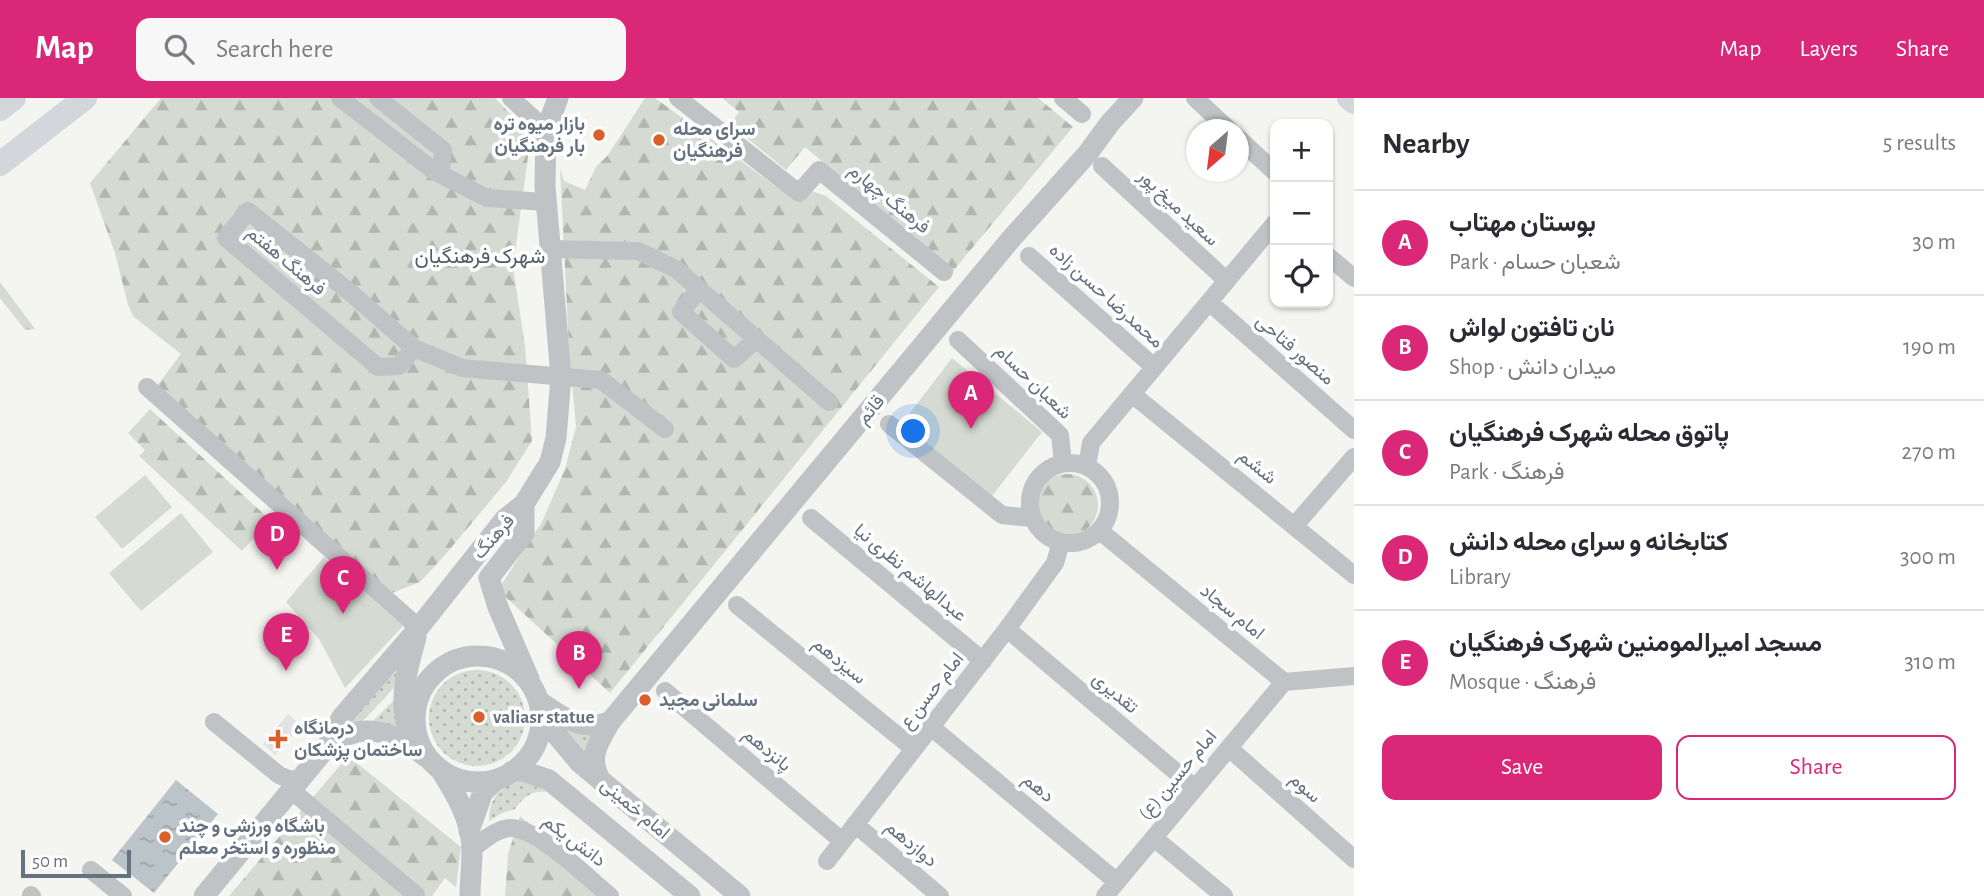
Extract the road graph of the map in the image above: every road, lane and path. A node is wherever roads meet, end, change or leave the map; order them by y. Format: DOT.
graph roads {
  1 [pos="14,98"];
  2 [pos="85,98"];
  3 [pos="340,98"];
  4 [pos="378,98"];
  5 [pos="512,98"];
  6 [pos="558,98"];
  7 [pos="1063,98"];
  8 [pos="1133,98"];
  9 [pos="1195,98"];
  10 [pos="1349,98"];
  11 [pos="690,102"];
  12 [pos="1354,102"];
  13 [pos="0,108"];
  14 [pos="1082,114"];
  15 [pos="1217,119"];
  16 [pos="546,130"];
  17 [pos="1249,148"];
  18 [pos="0,164"];
  19 [pos="1102,166"];
  20 [pos="1270,167"];
  21 [pos="441,175"];
  22 [pos="546,202"];
  23 [pos="1270,229"];
  24 [pos="549,249"];
  25 [pos="1029,256"];
  26 [pos="1333,260"];
  27 [pos="944,272"];
  28 [pos="1354,278"];
  29 [pos="1227,281"];
  30 [pos="699,289"];
  31 [pos="1209,302"];
  32 [pos="757,340"];
  33 [pos="958,340"];
  34 [pos="414,348"];
  35 [pos="1154,368"];
  36 [pos="561,377"];
  37 [pos="146,387"];
  38 [pos="1132,394"];
  39 [pos="829,402"];
  40 [pos="889,424"];
  41 [pos="665,429"];
  42 [pos="1354,430"];
  43 [pos="1354,457"];
  44 [pos="1063,463"];
  45 [pos="1087,466"];
  46 [pos="524,504"];
  47 [pos="811,518"];
  48 [pos="1032,518"];
  49 [pos="1295,525"];
  50 [pos="1100,530"];
  51 [pos="1061,542"];
  52 [pos="469,565"];
  53 [pos="1354,575"];
  54 [pos="489,579"];
  55 [pos="737,605"];
  56 [pos="419,628"];
  57 [pos="1007,629"];
  58 [pos="983,661"];
  59 [pos="1354,676"];
  60 [pos="1284,682"];
  61 [pos="665,691"];
  62 [pos="537,700"];
  63 [pos="214,722"];
  64 [pos="610,722"];
  65 [pos="931,727"];
  66 [pos="326,748"];
  67 [pos="1229,748"];
  68 [pos="914,749"];
  69 [pos="431,759"];
  70 [pos="504,775"];
  71 [pos="601,781"];
  72 [pos="296,784"];
  73 [pos="1195,788"];
  74 [pos="855,824"];
  75 [pos="1154,838"];
  76 [pos="471,840"];
  77 [pos="842,841"];
  78 [pos="1354,859"];
  79 [pos="827,861"];
  80 [pos="91,870"];
  81 [pos="1117,882"];
  82 [pos="467,892"];
  83 [pos="416,895"];
  84 [pos="123,896"];
  85 [pos="204,896"];
  86 [pos="610,896"];
  87 [pos="690,896"];
  88 [pos="740,896"];
  89 [pos="940,896"];
  90 [pos="1105,896"];
  91 [pos="1224,896"];
  1 -- 13 [label="main road"];
  2 -- 18 [label="main road"];
  3 -- 21 [label="street"];
  4 -- 21 [label="street"];
  5 -- 16 [label="street"];
  6 -- 16 [label="street, فرهنگ"];
  7 -- 14 [label="street"];
  8 -- 64 [label="street, قائم"];
  9 -- 15 [label="street"];
  10 -- 12 [label="main road"];
  11 -- 27 [label="street, فرهنگ چهارم"];
  16 -- 22 [label="street, فرهنگ"];
  17 -- 20 [label="street"];
  19 -- 29 [label="street, سعید میخ پور"];
  21 -- 22 [label="street"];
  22 -- 24 [label="street, فرهنگ"];
  23 -- 29 [label="street"];
  24 -- 30 [label="street"];
  24 -- 36 [label="street, فرهنگ"];
  25 -- 35 [label="street, محمدرضا حسن زاده"];
  26 -- 28 [label="street"];
  29 -- 31 [label="street"];
  30 -- 32 [label="street"];
  30 -- 32 [label="street"];
  31 -- 35 [label="street"];
  31 -- 42 [label="street, منصور فتاحی"];
  32 -- 39 [label="street"];
  33 -- 44 [label="street, شعبان حسام"];
  34 -- 34 [label="street, فرهنگ هفتم"];
  34 -- 36 [label="street, فرهنگ هفتم"];
  35 -- 38 [label="street"];
  36 -- 41 [label="street, فرهنگ هفتم"];
  36 -- 46 [label="street, فرهنگ"];
  37 -- 56 [label="street"];
  38 -- 45 [label="street"];
  38 -- 49 [label="street, ششم"];
  40 -- 48 [label="street"];
  43 -- 49 [label="street"];
  44 -- 45 [label="street"];
  44 -- 48 [label="street"];
  45 -- 50 [label="street"];
  46 -- 52 [label="street, فرهنگ"];
  46 -- 54 [label="street"];
  47 -- 58 [label="street, عبدالهاشم نظری نیا"];
  48 -- 51 [label="street"];
  49 -- 53 [label="street, ششم"];
  50 -- 51 [label="street"];
  50 -- 60 [label="street, امام سجاد"];
  51 -- 57 [label="street, امام حسن ع"];
  52 -- 54 [label="street"];
  52 -- 56 [label="street, فرهنگ"];
  54 -- 62 [label="street"];
  55 -- 68 [label="street, سیزدهم"];
  56 -- 66 [label="street, فرهنگ"];
  56 -- 69 [label="street"];
  57 -- 58 [label="street, امام حسن ع"];
  57 -- 73 [label="street, تقدیری"];
  58 -- 65 [label="street, امام حسن ع"];
  59 -- 60 [label="street"];
  60 -- 67 [label="street, امام حسین (ع)"];
  61 -- 77 [label="street, پانزدهم"];
  62 -- 64 [label="street"];
  62 -- 69 [label="street"];
  62 -- 70 [label="street"];
  62 -- 71 [label="street, امام خمینی"];
  63 -- 72 [label="street"];
  64 -- 71 [label="street, قائم"];
  65 -- 68 [label="street, امام حسن ع"];
  65 -- 81 [label="street, دهم"];
  66 -- 69 [label="street"];
  66 -- 72 [label="street, فرهنگ"];
  67 -- 73 [label="street, امام حسین (ع)"];
  67 -- 78 [label="street, سوم"];
  68 -- 74 [label="street, امام حسن ع"];
  69 -- 70 [label="street"];
  69 -- 76 [label="street"];
  70 -- 76 [label="street"];
  70 -- 87 [label="street, امام خمینی"];
  71 -- 88 [label="street, امام خمینی"];
  72 -- 83 [label="street"];
  72 -- 85 [label="street, فرهنگ"];
  73 -- 75 [label="street, امام حسین (ع)"];
  74 -- 77 [label="street, امام حسن ع"];
  74 -- 89 [label="street, دوازدهم"];
  75 -- 81 [label="street, امام حسین (ع)"];
  75 -- 91 [label="street"];
  76 -- 82 [label="street"];
  76 -- 86 [label="street, دانش یکم"];
  77 -- 79 [label="street, امام حسن ع"];
  80 -- 84 [label="street"];
  81 -- 90 [label="street, امام حسین (ع)"];
}
